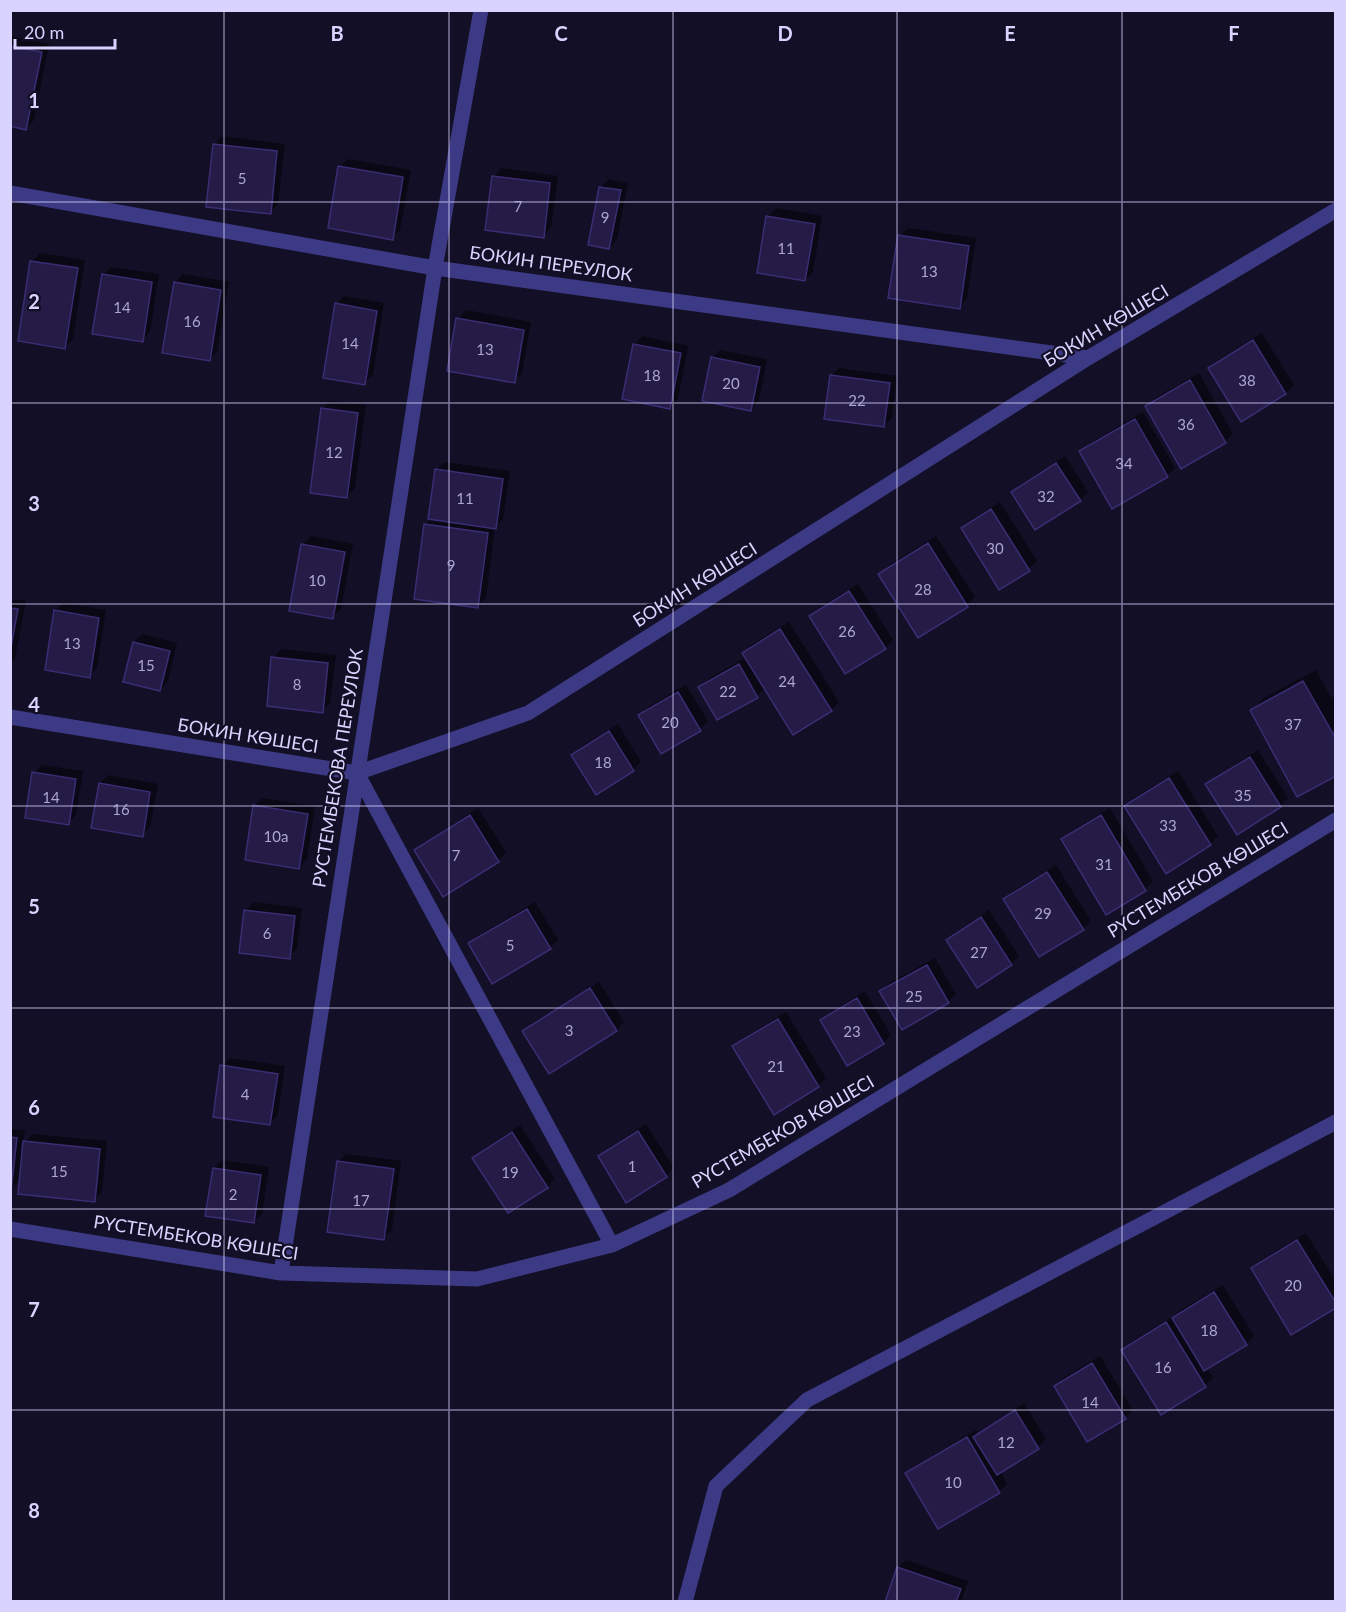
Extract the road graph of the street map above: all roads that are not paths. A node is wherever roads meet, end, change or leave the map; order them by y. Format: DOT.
graph roads {
  1 [pos="481,10"];
  2 [pos="10,193"];
  3 [pos="1335,210"];
  4 [pos="435,268"];
  5 [pos="1088,358"];
  6 [pos="10,717"];
  7 [pos="357,773"];
  8 [pos="1335,820"];
  9 [pos="1335,1122"];
  10 [pos="10,1229"];
  11 [pos="612,1245"];
  12 [pos="281,1274"];
  13 [pos="685,1602"];
  1 -- 4 [label="street, РУСТЕМБЕКОВА ПЕРЕУЛОК"];
  2 -- 4 [label="street, БОКИН ПЕРЕУЛОК"];
  3 -- 5 [label="street, БОКИН КӨШЕСІ"];
  4 -- 5 [label="street, БОКИН ПЕРЕУЛОК"];
  4 -- 7 [label="street, РУСТЕМБЕКОВА ПЕРЕУЛОК"];
  5 -- 7 [label="street, БОКИН КӨШЕСІ"];
  6 -- 7 [label="street, БОКИН КӨШЕСІ"];
  7 -- 11 [label="street"];
  7 -- 12 [label="street, РУСТЕМБЕКОВА ПЕРЕУЛОК"];
  8 -- 11 [label="street, РҮСТЕМБЕКОВ КӨШЕСІ"];
  9 -- 13 [label="street"];
  10 -- 12 [label="street, РҮСТЕМБЕКОВ КӨШЕСІ"];
  11 -- 12 [label="street, РҮСТЕМБЕКОВ КӨШЕСІ"];
}
